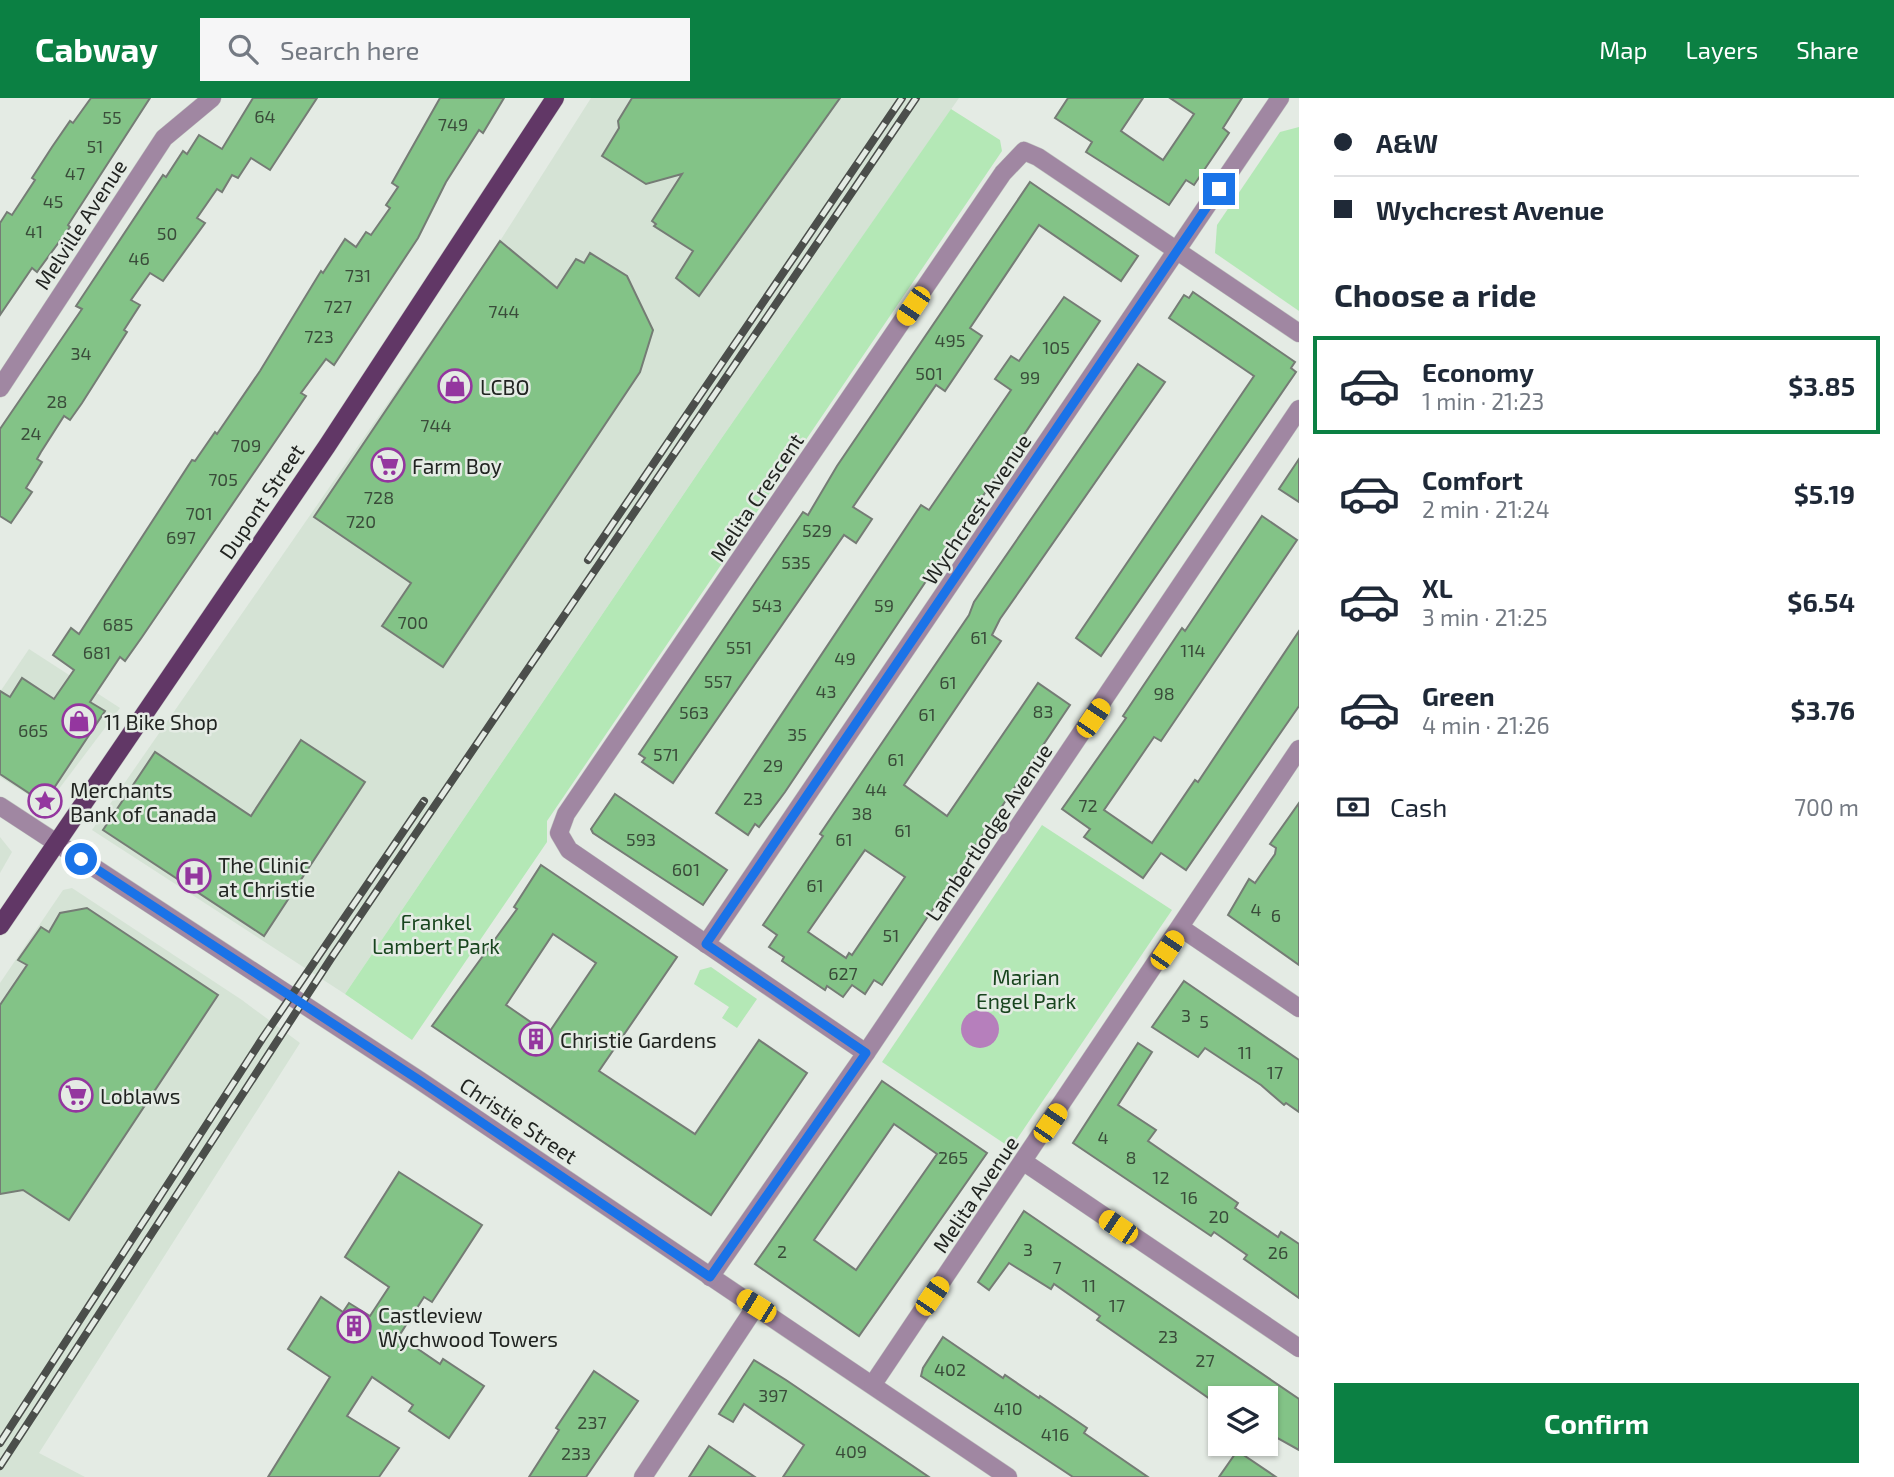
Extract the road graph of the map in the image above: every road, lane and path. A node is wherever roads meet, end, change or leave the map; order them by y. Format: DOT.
graph roads {
  1 [pos="212,98"];
  2 [pos="555,98"];
  3 [pos="1280,98"];
  4 [pos="1178,250"];
  5 [pos="1299,333"];
  6 [pos="0,388"];
  7 [pos="1299,409"];
  8 [pos="1299,749"];
  9 [pos="0,806"];
  10 [pos="56,843"];
  11 [pos="0,926"];
  12 [pos="1181,928"];
  13 [pos="706,944"];
  14 [pos="1299,1008"];
  15 [pos="866,1053"];
  16 [pos="1024,1163"];
  17 [pos="710,1277"];
  18 [pos="756,1306"];
  19 [pos="1299,1348"];
  20 [pos="873,1384"];
  21 [pos="998,1474"];
  22 [pos="643,1477"];
  1 -- 6 [label="street, Melville Avenue"];
  2 -- 10 [label="main road, Dupont Street"];
  3 -- 4 [label="street, Wychcrest Avenue"];
  4 -- 5 [label="street, Melita Crescent"];
  4 -- 13 [label="street, Wychcrest Avenue"];
  4 -- 13 [label="street, Melita Crescent"];
  7 -- 15 [label="street, Lambertlodge Avenue"];
  8 -- 12 [label="street, Melita Avenue"];
  9 -- 10 [label="street, Christie Street"];
  10 -- 11 [label="main road, Dupont Street"];
  10 -- 17 [label="street, Christie Street"];
  12 -- 14 [label="street"];
  12 -- 16 [label="street, Melita Avenue"];
  13 -- 15 [label="street, Melita Crescent"];
  15 -- 17 [label="street, Lambertlodge Avenue"];
  16 -- 19 [label="street"];
  16 -- 20 [label="street, Melita Avenue"];
  17 -- 18 [label="street, Christie Street"];
  18 -- 20 [label="street, Christie Street"];
  18 -- 22 [label="street"];
  20 -- 21 [label="street, Christie Street"];
}
